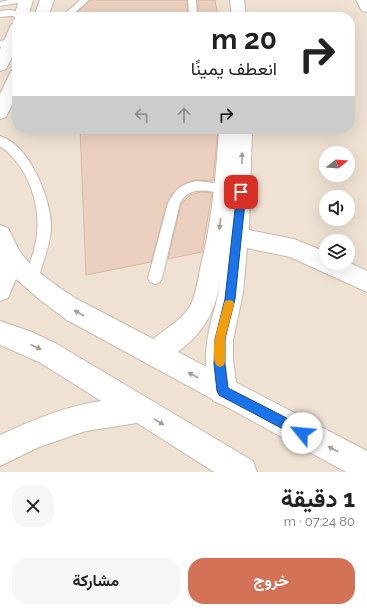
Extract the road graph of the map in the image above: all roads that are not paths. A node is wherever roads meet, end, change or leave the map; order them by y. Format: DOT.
graph roads {
  1 [pos="25,0"];
  2 [pos="47,0"];
  3 [pos="85,0"];
  4 [pos="192,0"];
  5 [pos="226,0"];
  6 [pos="237,0"];
  7 [pos="363,0"];
  8 [pos="0,4"];
  9 [pos="367,8"];
  10 [pos="22,12"];
  11 [pos="43,12"];
  12 [pos="71,12"];
  13 [pos="193,12"];
  14 [pos="227,12"];
  15 [pos="238,12"];
  16 [pos="0,14"];
  17 [pos="12,14"];
  18 [pos="12,36"];
  19 [pos="4,52"];
  20 [pos="12,86"];
  21 [pos="0,113"];
  22 [pos="228,134"];
  23 [pos="243,134"];
  24 [pos="0,140"];
  25 [pos="225,189"];
  26 [pos="238,237"];
  27 [pos="4,244"];
  28 [pos="319,260"];
  29 [pos="341,270"];
  30 [pos="155,278"];
  31 [pos="31,279"];
  32 [pos="367,282"];
  33 [pos="0,290"];
  34 [pos="0,333"];
  35 [pos="155,354"];
  36 [pos="223,391"];
  37 [pos="139,409"];
  38 [pos="0,451"];
  39 [pos="367,467"];
  40 [pos="242,472"];
  1 -- 8 [label="lane"];
  1 -- 10 [label="street"];
  2 -- 11 [label="street"];
  3 -- 12 [label="lane"];
  4 -- 13 [label="lane"];
  5 -- 14 [label="street"];
  6 -- 15 [label="street"];
  7 -- 9 [label="street"];
  16 -- 17 [label="lane"];
  18 -- 19 [label="street"];
  20 -- 21 [label="street"];
  22 -- 25 [label="street"];
  26 -- 23 [label="street, one-way"];
  24 -- 31 [label="lane"];
  25 -- 30 [label="lane"];
  25 -- 35 [label="street, one-way"];
  26 -- 28 [label="street"];
  26 -- 36 [label="street"];
  27 -- 31 [label="street"];
  27 -- 33 [label="street"];
  29 -- 32 [label="street"];
  35 -- 31 [label="street, one-way"];
  34 -- 37 [label="street, one-way"];
  36 -- 35 [label="street, one-way"];
  39 -- 36 [label="street, one-way"];
  37 -- 38 [label="street"];
  37 -- 40 [label="street, one-way"];
}
